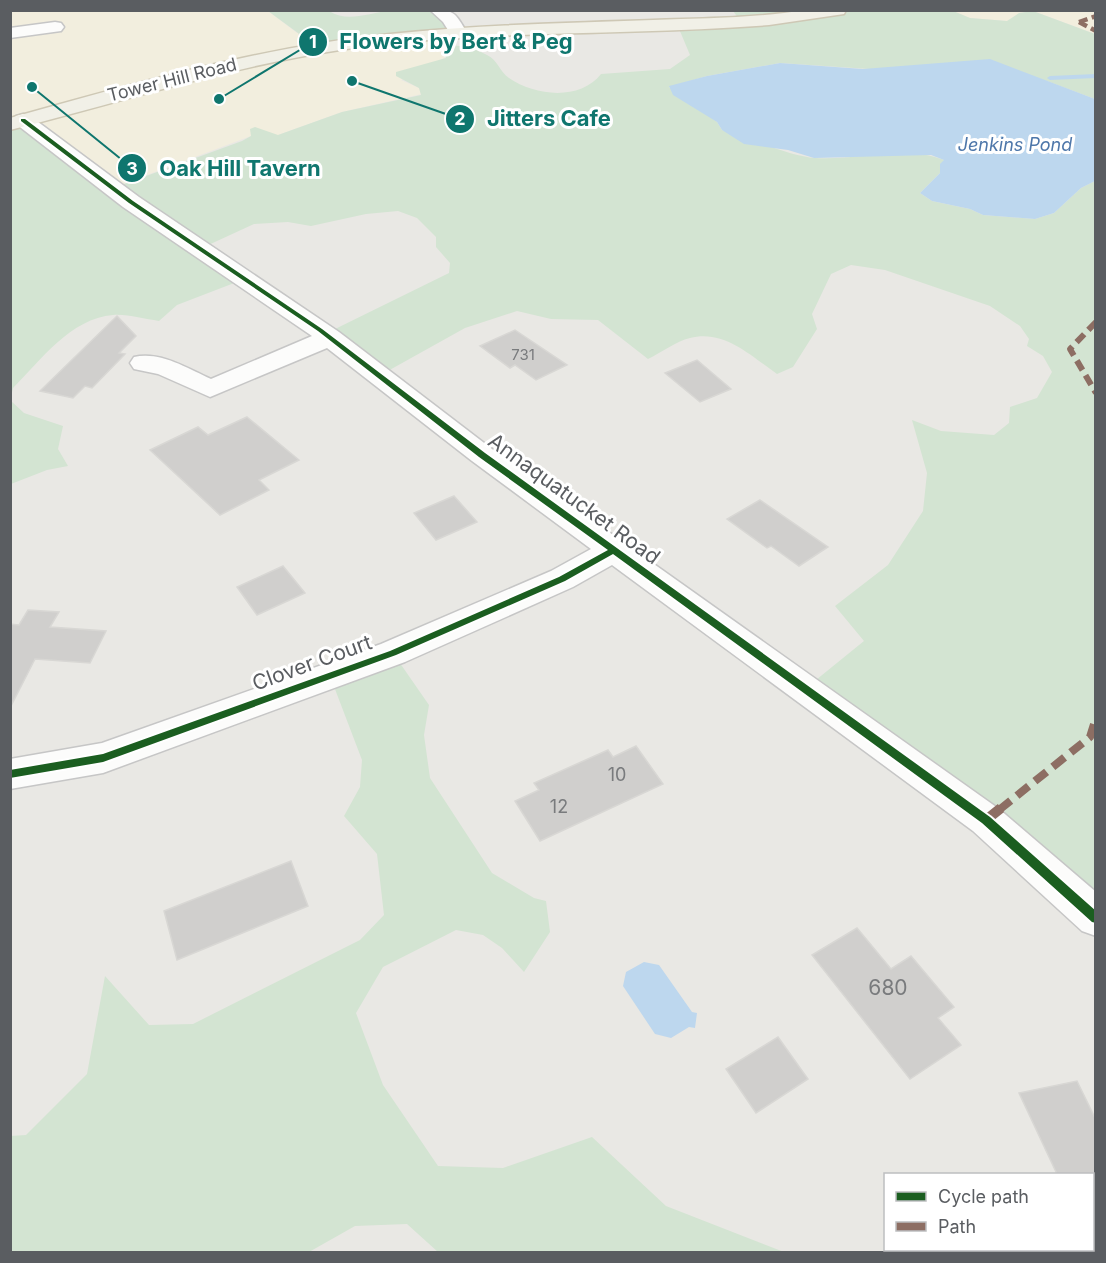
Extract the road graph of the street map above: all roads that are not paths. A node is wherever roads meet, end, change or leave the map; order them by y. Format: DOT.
graph roads {
  1 [pos="438,10"];
  2 [pos="838,10"];
  3 [pos="55,27"];
  4 [pos="10,33"];
  5 [pos="459,34"];
  6 [pos="17,122"];
  7 [pos="330,338"];
  8 [pos="143,363"];
  9 [pos="613,551"];
  10 [pos="10,774"];
  11 [pos="1095,918"];
  1 -- 5 [label="street"];
  2 -- 5 [label="main road, Tower Hill Road"];
  3 -- 4 [label="street"];
  5 -- 6 [label="main road, Tower Hill Road"];
  6 -- 7 [label="street, Annaquatucket Road"];
  7 -- 8 [label="street"];
  7 -- 9 [label="street, Annaquatucket Road"];
  9 -- 10 [label="street, Clover Court"];
  9 -- 11 [label="street, Annaquatucket Road"];
}
